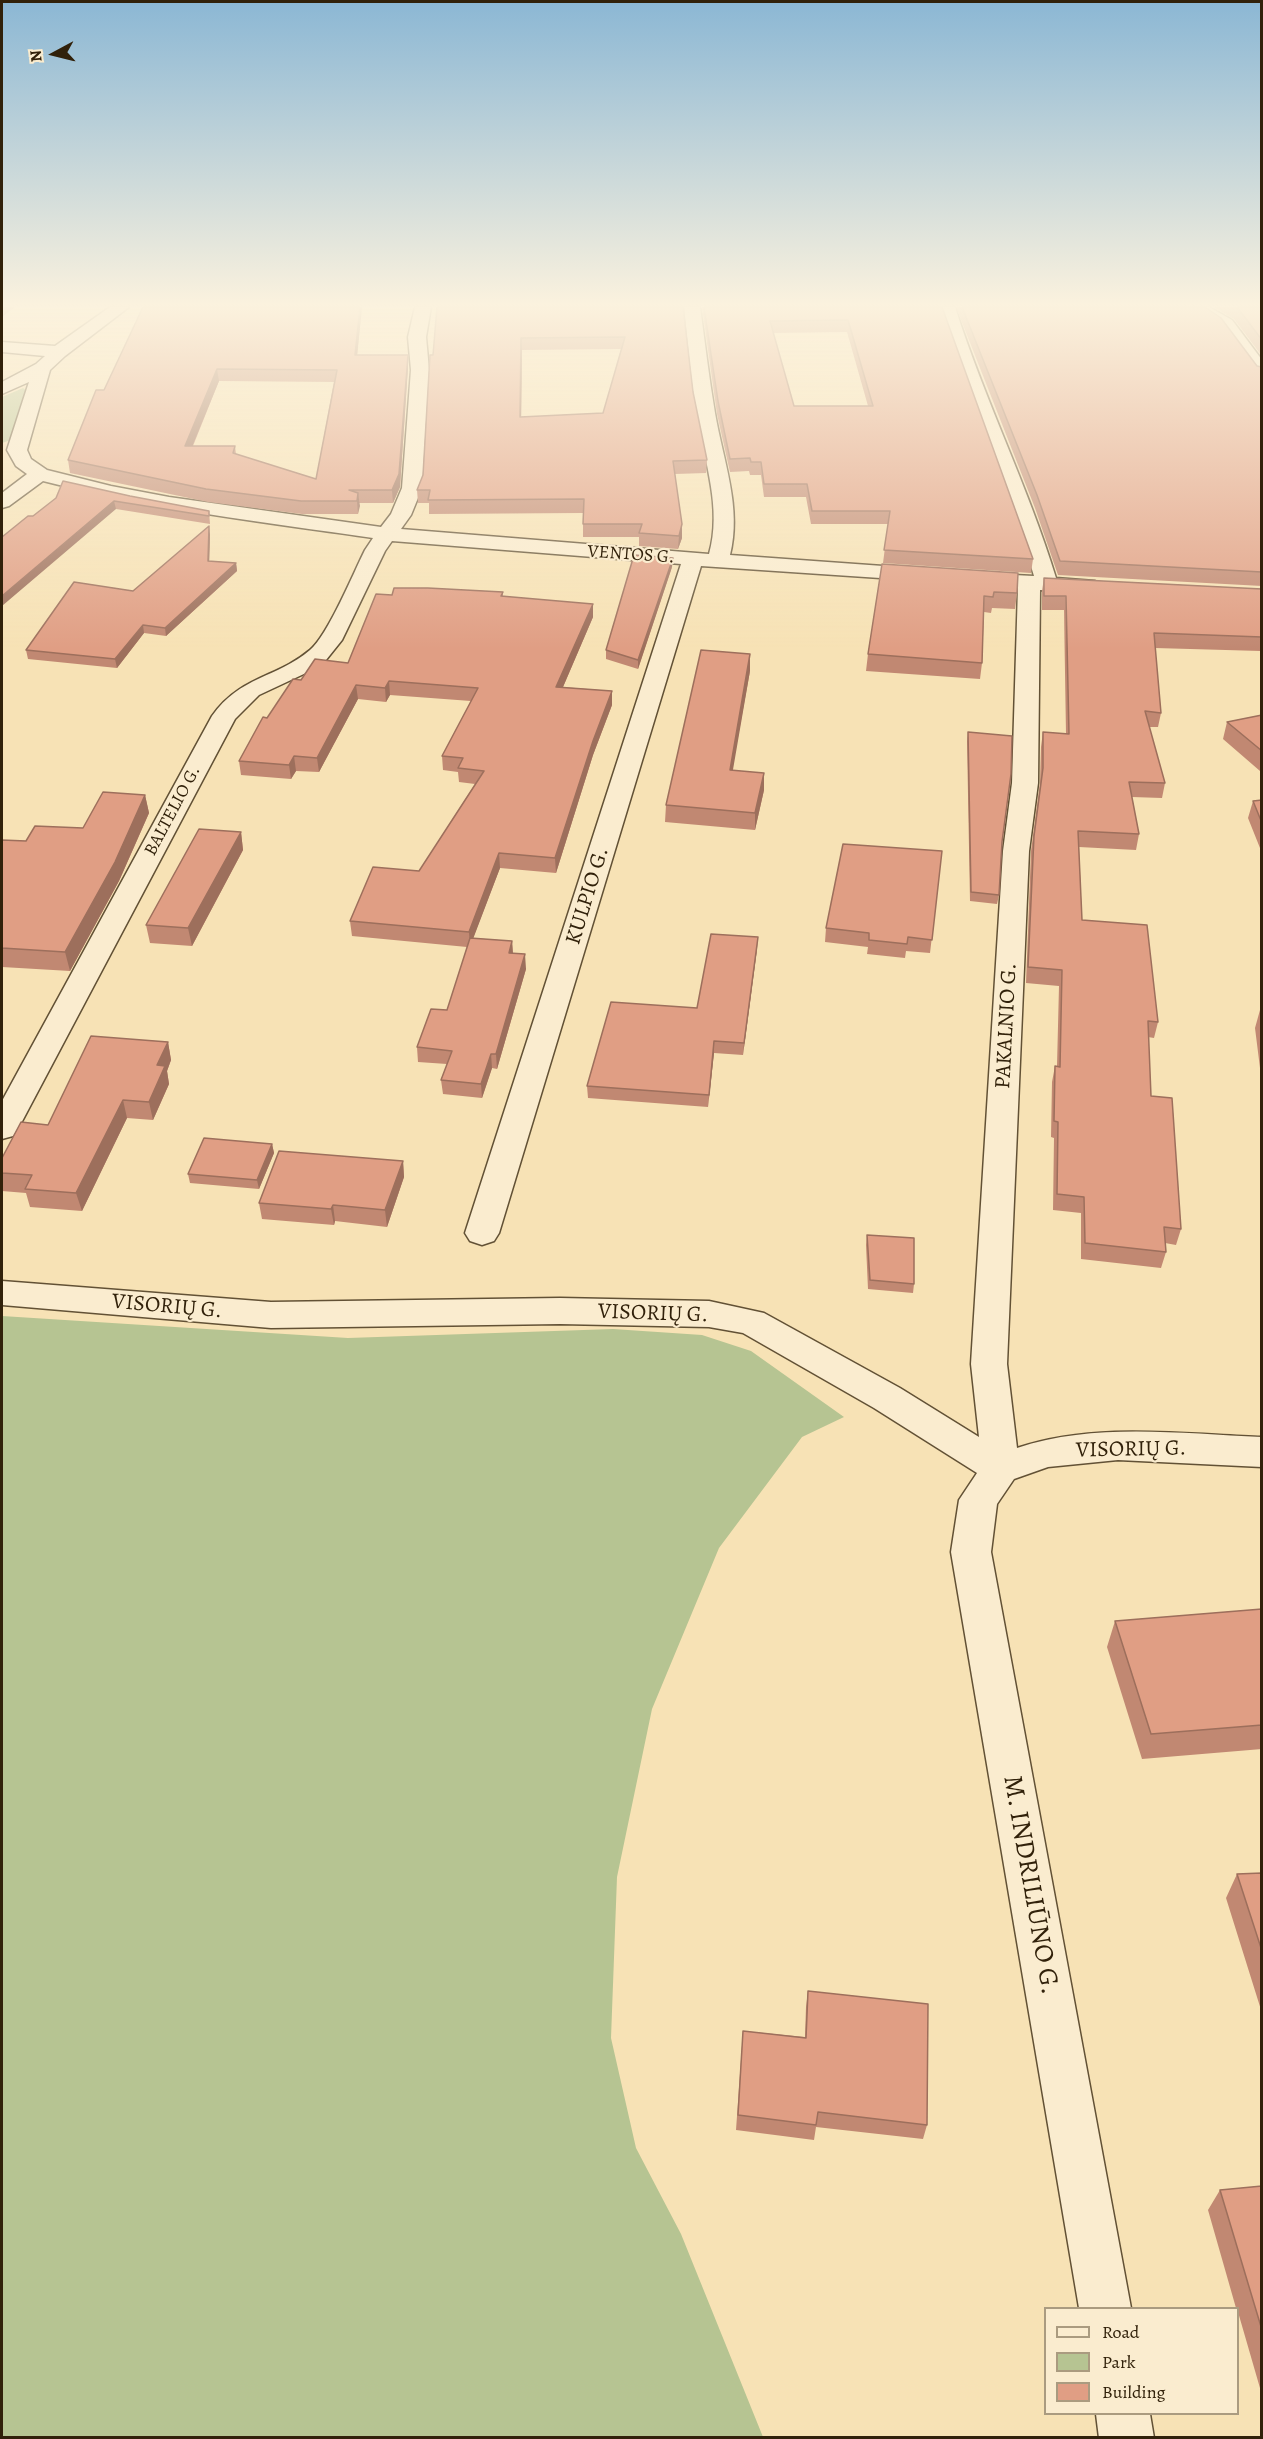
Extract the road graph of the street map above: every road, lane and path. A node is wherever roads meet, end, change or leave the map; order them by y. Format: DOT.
graph roads {
  1 [pos="21,421"];
  2 [pos="417,421"];
  3 [pos="707,421"];
  4 [pos="988,421"];
  5 [pos="9,451"];
  6 [pos="40,474"];
  7 [pos="2,502"];
  8 [pos="386,534"];
  9 [pos="706,560"];
  10 [pos="1038,583"];
  11 [pos="1102,587"];
  12 [pos="2,1129"];
  13 [pos="482,1233"];
  14 [pos="2,1293"];
  15 [pos="1262,1452"];
  16 [pos="1001,1469"];
  17 [pos="1105,2307"];
  18 [pos="1123,2415"];
  19 [pos="1127,2438"];
  1 -- 5 [label="street, VENTOS G."];
  2 -- 8 [label="street, BALTELIO G."];
  3 -- 9 [label="street, KULPIO G."];
  4 -- 10 [label="street, PAKALNIO G."];
  5 -- 6 [label="street, VENTOS G."];
  6 -- 7 [label="street"];
  6 -- 8 [label="street, VENTOS G."];
  8 -- 9 [label="street, VENTOS G."];
  8 -- 12 [label="street, BALTELIO G."];
  9 -- 10 [label="street, VENTOS G."];
  9 -- 13 [label="street, KULPIO G."];
  10 -- 11 [label="street, VENTOS G."];
  10 -- 16 [label="street, PAKALNIO G."];
  14 -- 16 [label="street, VISORIŲ G."];
  15 -- 16 [label="street, VISORIŲ G."];
  16 -- 17 [label="street, M. INDRILIŪNO G."];
  18 -- 19 [label="street"];
}
